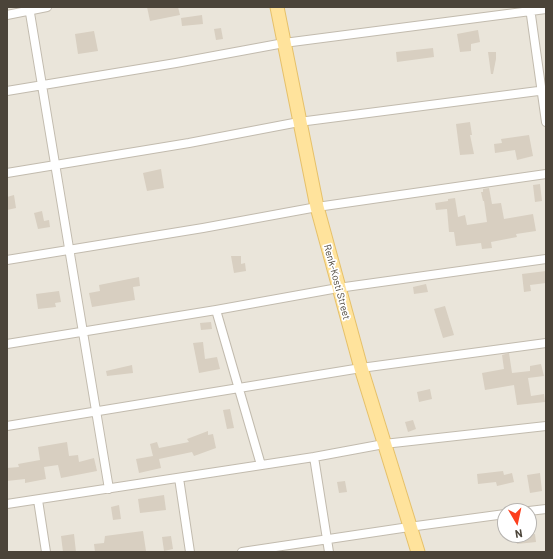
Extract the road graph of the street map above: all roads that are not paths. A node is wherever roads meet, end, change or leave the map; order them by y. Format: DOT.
graph roads {
  1 [pos="47,7"];
  2 [pos="277,7"];
  3 [pos="30,9"];
  4 [pos="530,9"];
  5 [pos="546,9"];
  6 [pos="7,14"];
  7 [pos="284,43"];
  8 [pos="42,85"];
  9 [pos="544,90"];
  10 [pos="7,91"];
  11 [pos="300,122"];
  12 [pos="546,122"];
  13 [pos="56,165"];
  14 [pos="7,173"];
  15 [pos="546,174"];
  16 [pos="317,207"];
  17 [pos="70,250"];
  18 [pos="546,259"];
  19 [pos="7,260"];
  20 [pos="338,288"];
  21 [pos="216,310"];
  22 [pos="84,331"];
  23 [pos="546,343"];
  24 [pos="7,344"];
  25 [pos="361,368"];
  26 [pos="238,387"];
  27 [pos="97,411"];
  28 [pos="7,426"];
  29 [pos="546,426"];
  30 [pos="384,444"];
  31 [pos="314,457"];
  32 [pos="261,465"];
  33 [pos="179,478"];
  34 [pos="109,489"];
  35 [pos="38,500"];
  36 [pos="7,504"];
  37 [pos="497,515"];
  38 [pos="409,527"];
  39 [pos="327,540"];
  40 [pos="46,552"];
  41 [pos="190,552"];
  42 [pos="242,552"];
  43 [pos="329,552"];
  44 [pos="418,552"];
  1 -- 3 [label="street"];
  2 -- 7 [label="main road, Renk-Kosti Street"];
  3 -- 6 [label="street"];
  3 -- 8 [label="street"];
  4 -- 5 [label="street"];
  4 -- 7 [label="street"];
  4 -- 9 [label="street"];
  7 -- 8 [label="street"];
  7 -- 11 [label="main road, Renk-Kosti Street"];
  8 -- 10 [label="street"];
  8 -- 13 [label="street"];
  9 -- 11 [label="street"];
  9 -- 12 [label="street"];
  11 -- 13 [label="street"];
  11 -- 16 [label="main road, Renk-Kosti Street"];
  13 -- 14 [label="street"];
  13 -- 17 [label="street"];
  15 -- 16 [label="street"];
  16 -- 17 [label="street"];
  16 -- 20 [label="main road, Renk-Kosti Street"];
  17 -- 19 [label="street"];
  17 -- 22 [label="street"];
  18 -- 20 [label="street"];
  20 -- 21 [label="street"];
  20 -- 25 [label="main road, Renk-Kosti Street"];
  21 -- 22 [label="street"];
  21 -- 26 [label="street"];
  22 -- 24 [label="street"];
  22 -- 27 [label="street"];
  23 -- 25 [label="street"];
  25 -- 26 [label="street"];
  25 -- 30 [label="main road, Renk-Kosti Street"];
  26 -- 27 [label="street"];
  26 -- 32 [label="street"];
  27 -- 28 [label="street"];
  27 -- 34 [label="street"];
  29 -- 30 [label="street"];
  30 -- 31 [label="street"];
  30 -- 38 [label="main road, Renk-Kosti Street"];
  31 -- 32 [label="street"];
  31 -- 39 [label="street"];
  32 -- 33 [label="street"];
  33 -- 34 [label="street"];
  33 -- 41 [label="street"];
  34 -- 35 [label="street"];
  35 -- 36 [label="street"];
  35 -- 40 [label="street"];
  37 -- 38 [label="street"];
  38 -- 39 [label="street"];
  38 -- 44 [label="main road, Renk-Kosti Street"];
  39 -- 42 [label="street"];
  39 -- 43 [label="street"];
}
